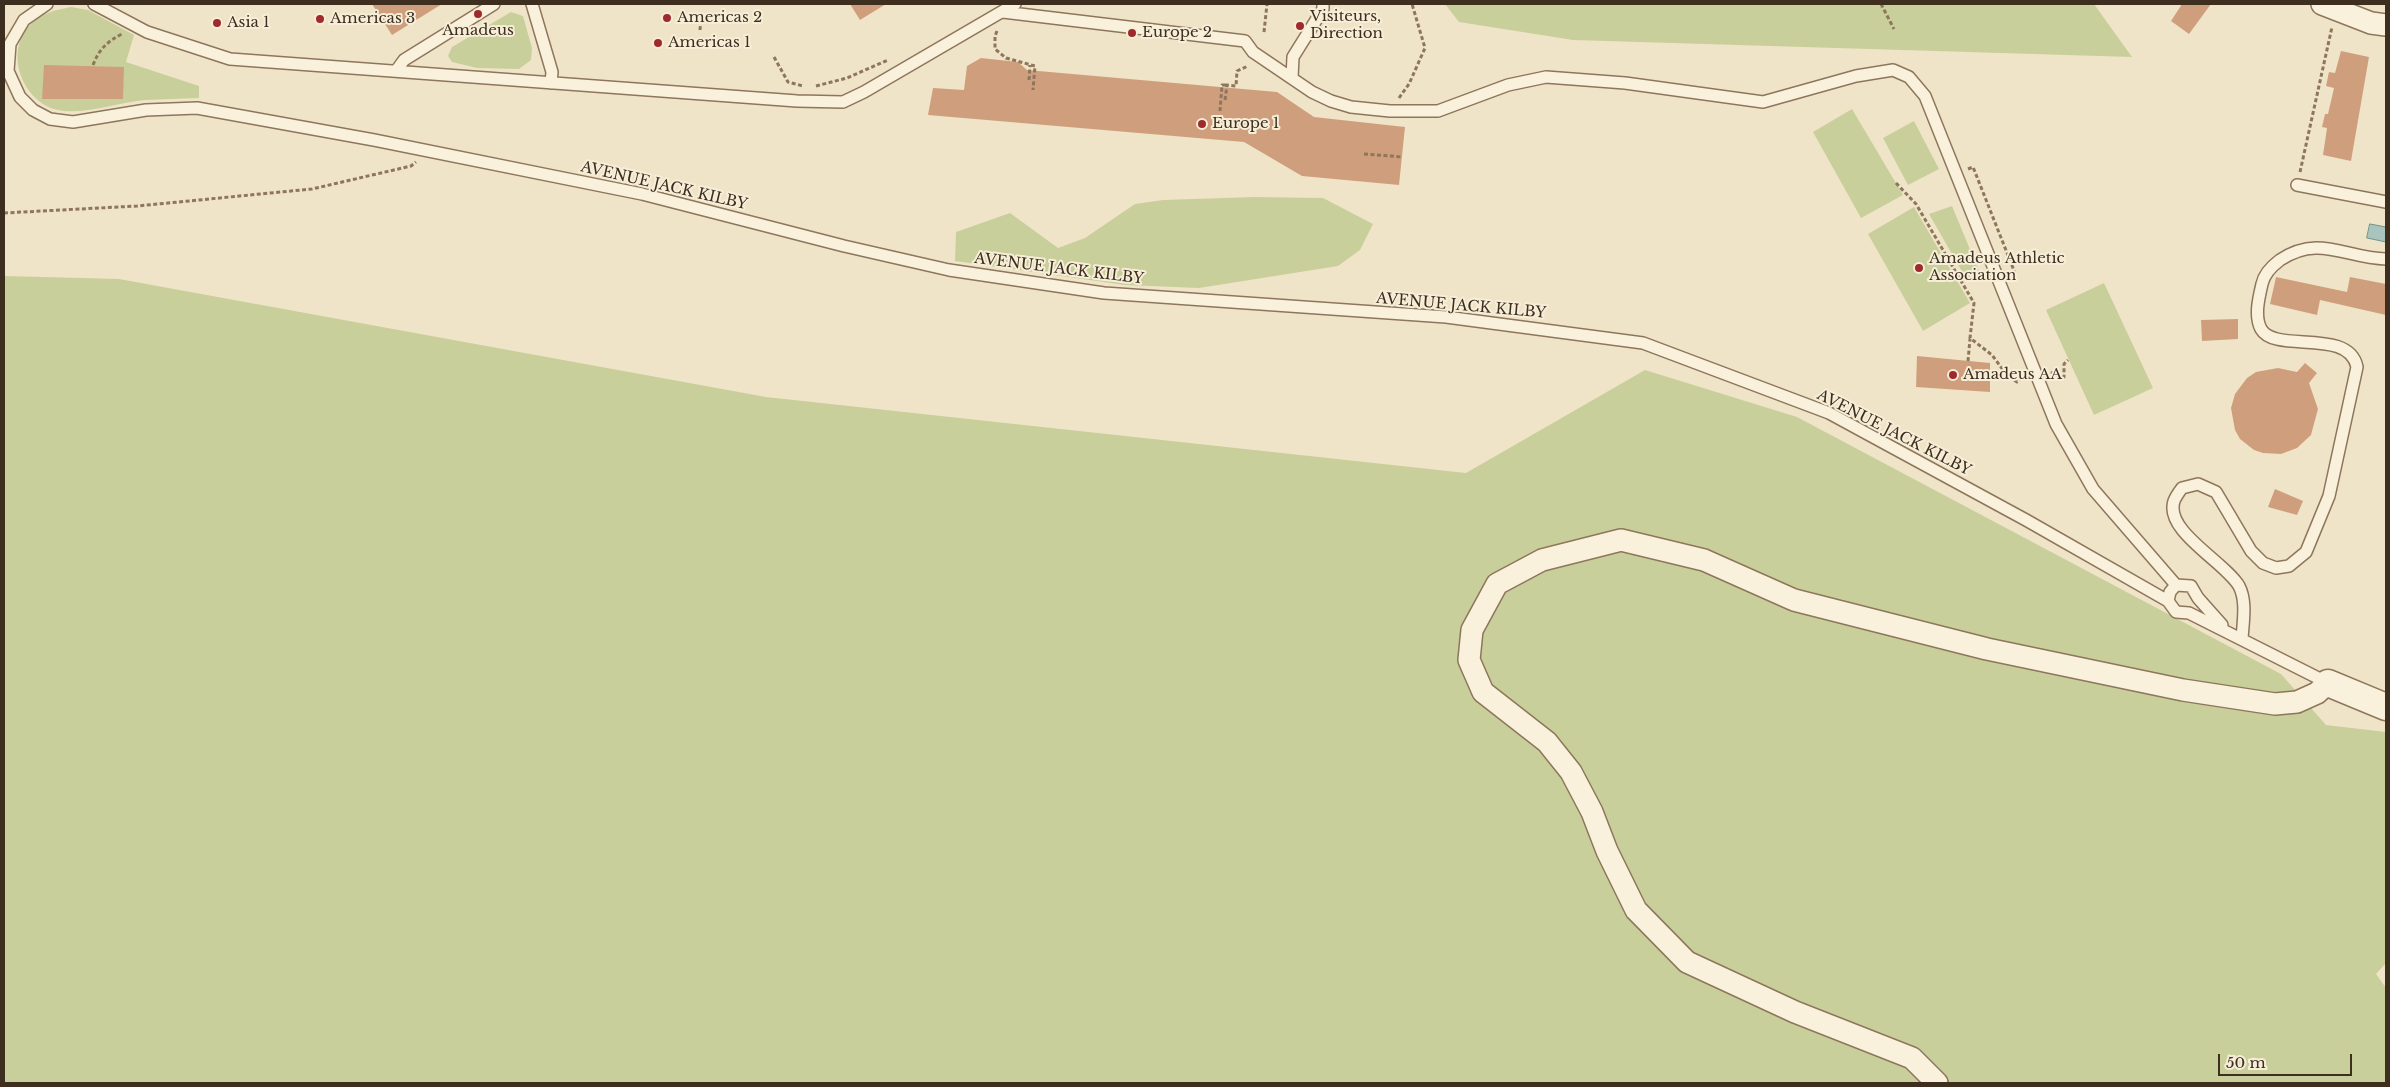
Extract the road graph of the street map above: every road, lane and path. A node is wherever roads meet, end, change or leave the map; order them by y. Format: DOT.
graph roads {
  1 [pos="47,4"];
  2 [pos="94,4"];
  3 [pos="494,4"];
  4 [pos="532,4"];
  5 [pos="1015,4"];
  6 [pos="1268,4"];
  7 [pos="1324,4"];
  8 [pos="1412,4"];
  9 [pos="1881,4"];
  10 [pos="2329,7"];
  11 [pos="1003,12"];
  12 [pos="701,18"];
  13 [pos="2386,25"];
  14 [pos="998,28"];
  15 [pos="1894,29"];
  16 [pos="700,30"];
  17 [pos="147,32"];
  18 [pos="1264,32"];
  19 [pos="774,57"];
  20 [pos="891,58"];
  21 [pos="93,65"];
  22 [pos="1030,65"];
  23 [pos="396,71"];
  24 [pos="1237,72"];
  25 [pos="1292,78"];
  26 [pos="1029,80"];
  27 [pos="551,83"];
  28 [pos="1226,85"];
  29 [pos="1033,90"];
  30 [pos="1226,100"];
  31 [pos="1220,110"];
  32 [pos="1390,111"];
  33 [pos="430,151"];
  34 [pos="1364,154"];
  35 [pos="1402,157"];
  36 [pos="1967,170"];
  37 [pos="1896,183"];
  38 [pos="2297,185"];
  39 [pos="2386,202"];
  40 [pos="4,213"];
  41 [pos="2386,259"];
  42 [pos="2015,273"];
  43 [pos="1970,338"];
  44 [pos="2068,360"];
  45 [pos="1968,361"];
  46 [pos="2045,367"];
  47 [pos="2025,376"];
  48 [pos="2176,585"];
  49 [pos="2198,598"];
  50 [pos="2168,601"];
  51 [pos="2189,612"];
  52 [pos="2227,630"];
  53 [pos="2242,639"];
  54 [pos="2328,683"];
  55 [pos="2386,706"];
  56 [pos="1937,1083"];
  1 -- 33 [label="lane, AVENUE JACK KILBY"];
  2 -- 17 [label="lane"];
  3 -- 23 [label="lane"];
  4 -- 27 [label="lane"];
  5 -- 11 [label="lane"];
  6 -- 18 [label="path"];
  7 -- 25 [label="lane"];
  8 -- 32 [label="path"];
  9 -- 15 [label="path"];
  10 -- 13 [label="street"];
  10 -- 38 [label="path"];
  11 -- 25 [label="lane"];
  11 -- 27 [label="lane"];
  12 -- 16 [label="path"];
  14 -- 22 [label="path"];
  17 -- 21 [label="path"];
  17 -- 23 [label="lane"];
  19 -- 20 [label="path"];
  22 -- 26 [label="path"];
  22 -- 29 [label="path"];
  23 -- 27 [label="lane"];
  24 -- 28 [label="path"];
  25 -- 32 [label="lane"];
  28 -- 30 [label="path"];
  28 -- 31 [label="path"];
  32 -- 48 [label="lane"];
  33 -- 40 [label="path"];
  33 -- 50 [label="lane, AVENUE JACK KILBY"];
  34 -- 35 [label="path"];
  36 -- 42 [label="path"];
  37 -- 43 [label="path"];
  38 -- 39 [label="lane"];
  41 -- 53 [label="lane"];
  43 -- 45 [label="path"];
  43 -- 47 [label="path"];
  44 -- 46 [label="path"];
  48 -- 49 [label="lane, AVENUE JACK KILBY"];
  48 -- 50 [label="lane"];
  49 -- 51 [label="lane"];
  49 -- 52 [label="lane, AVENUE JACK KILBY"];
  50 -- 51 [label="lane, AVENUE JACK KILBY"];
  51 -- 52 [label="lane, AVENUE JACK KILBY"];
  52 -- 53 [label="lane, AVENUE JACK KILBY"];
  53 -- 54 [label="lane, AVENUE JACK KILBY"];
  54 -- 55 [label="street"];
  54 -- 56 [label="street"];
}
